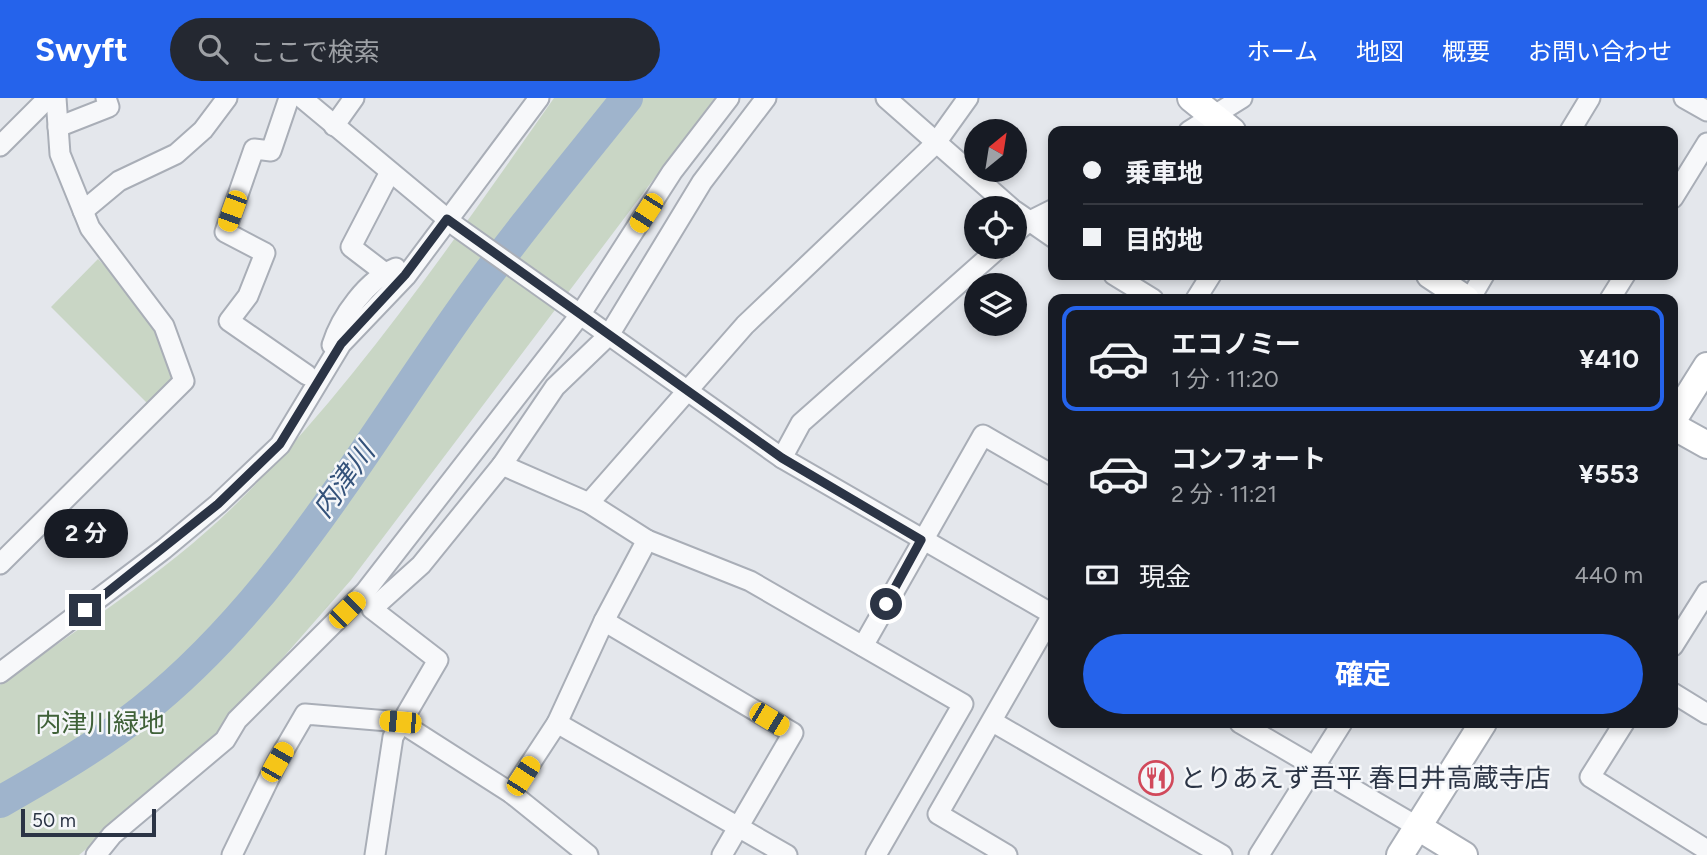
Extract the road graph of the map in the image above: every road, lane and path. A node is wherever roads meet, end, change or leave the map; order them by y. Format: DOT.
graph roads {
  1 [pos="48,98"];
  2 [pos="56,98"];
  3 [pos="106,98"];
  4 [pos="227,98"];
  5 [pos="289,98"];
  6 [pos="302,98"];
  7 [pos="354,98"];
  8 [pos="539,98"];
  9 [pos="729,98"];
  10 [pos="766,98"];
  11 [pos="886,98"];
  12 [pos="968,98"];
  13 [pos="1191,98"];
  14 [pos="1242,98"];
  15 [pos="1590,98"];
  16 [pos="1684,98"];
  17 [pos="1707,111"];
  18 [pos="1223,124"];
  19 [pos="334,126"];
  20 [pos="1573,126"];
  21 [pos="58,127"];
  22 [pos="1707,143"];
  23 [pos="935,144"];
  24 [pos="0,146"];
  25 [pos="390,172"];
  26 [pos="1678,190"];
  27 [pos="992,196"];
  28 [pos="83,211"];
  29 [pos="1048,211"];
  30 [pos="1027,216"];
  31 [pos="452,223"];
  32 [pos="1027,224"];
  33 [pos="1048,235"];
  34 [pos="986,259"];
  35 [pos="417,260"];
  36 [pos="385,273"];
  37 [pos="1122,280"];
  38 [pos="1438,280"];
  39 [pos="1145,294"];
  40 [pos="1460,294"];
  41 [pos="573,311"];
  42 [pos="609,335"];
  43 [pos="337,345"];
  44 [pos="1707,366"];
  45 [pos="306,375"];
  46 [pos="689,391"];
  47 [pos="305,403"];
  48 [pos="1678,412"];
  49 [pos="1678,429"];
  50 [pos="1707,445"];
  51 [pos="782,458"];
  52 [pos="502,465"];
  53 [pos="1048,473"];
  54 [pos="589,503"];
  55 [pos="647,540"];
  56 [pos="921,540"];
  57 [pos="0,564"];
  58 [pos="1707,592"];
  59 [pos="1048,611"];
  60 [pos="604,621"];
  61 [pos="1048,623"];
  62 [pos="1678,638"];
  63 [pos="863,646"];
  64 [pos="0,673"];
  65 [pos="1678,696"];
  66 [pos="1707,715"];
  67 [pos="400,722"];
  68 [pos="993,722"];
  69 [pos="557,723"];
  70 [pos="1249,728"];
  71 [pos="1339,728"];
  72 [pos="1480,728"];
  73 [pos="1621,728"];
  74 [pos="1315,766"];
  75 [pos="511,793"];
  76 [pos="738,827"];
  77 [pos="1418,827"];
  78 [pos="563,847"];
  79 [pos="1707,850"];
  80 [pos="96,855"];
  81 [pos="232,855"];
  82 [pos="375,855"];
  83 [pos="588,855"];
  84 [pos="722,855"];
  85 [pos="787,855"];
  86 [pos="876,855"];
  87 [pos="1007,855"];
  88 [pos="1222,855"];
  89 [pos="1259,855"];
  90 [pos="1400,855"];
  91 [pos="1464,855"];
  1 -- 24 [label="street"];
  2 -- 21 [label="street"];
  3 -- 21 [label="street"];
  4 -- 28 [label="street"];
  5 -- 45 [label="street"];
  6 -- 19 [label="street"];
  7 -- 19 [label="street"];
  8 -- 31 [label="street"];
  9 -- 41 [label="street"];
  10 -- 42 [label="street"];
  11 -- 23 [label="street"];
  12 -- 23 [label="street"];
  13 -- 18 [label="main road"];
  14 -- 18 [label="street"];
  15 -- 20 [label="street"];
  16 -- 17 [label="street"];
  19 -- 25 [label="street"];
  21 -- 28 [label="street"];
  22 -- 26 [label="street"];
  23 -- 27 [label="street"];
  23 -- 46 [label="street"];
  25 -- 31 [label="street"];
  25 -- 36 [label="street"];
  28 -- 57 [label="street"];
  29 -- 30 [label="street"];
  31 -- 35 [label="street"];
  31 -- 41 [label="street"];
  32 -- 33 [label="street"];
  34 -- 51 [label="street"];
  35 -- 36 [label="street"];
  35 -- 43 [label="street"];
  36 -- 43 [label="street"];
  37 -- 39 [label="street"];
  38 -- 40 [label="main road"];
  41 -- 42 [label="street"];
  41 -- 80 [label="street"];
  42 -- 46 [label="street"];
  42 -- 52 [label="street"];
  43 -- 45 [label="street"];
  43 -- 47 [label="street"];
  44 -- 48 [label="main road"];
  45 -- 47 [label="street"];
  46 -- 51 [label="street"];
  46 -- 54 [label="street"];
  47 -- 64 [label="street"];
  49 -- 50 [label="main road"];
  51 -- 56 [label="street"];
  52 -- 54 [label="street"];
  52 -- 67 [label="street"];
  53 -- 56 [label="street"];
  54 -- 55 [label="street"];
  55 -- 60 [label="street"];
  55 -- 63 [label="street"];
  56 -- 59 [label="street"];
  56 -- 63 [label="street"];
  58 -- 62 [label="street"];
  60 -- 69 [label="street"];
  60 -- 76 [label="street"];
  61 -- 68 [label="street"];
  63 -- 86 [label="street"];
  65 -- 66 [label="street"];
  67 -- 75 [label="street"];
  67 -- 81 [label="street"];
  67 -- 82 [label="street"];
  68 -- 87 [label="street"];
  68 -- 88 [label="street"];
  69 -- 75 [label="street"];
  69 -- 76 [label="street"];
  70 -- 74 [label="street"];
  71 -- 74 [label="street"];
  72 -- 77 [label="main road"];
  73 -- 79 [label="street"];
  74 -- 77 [label="street"];
  74 -- 89 [label="street"];
  75 -- 78 [label="street"];
  76 -- 84 [label="street"];
  76 -- 85 [label="street"];
  77 -- 90 [label="main road"];
  77 -- 91 [label="main road"];
  78 -- 83 [label="street"];
}
